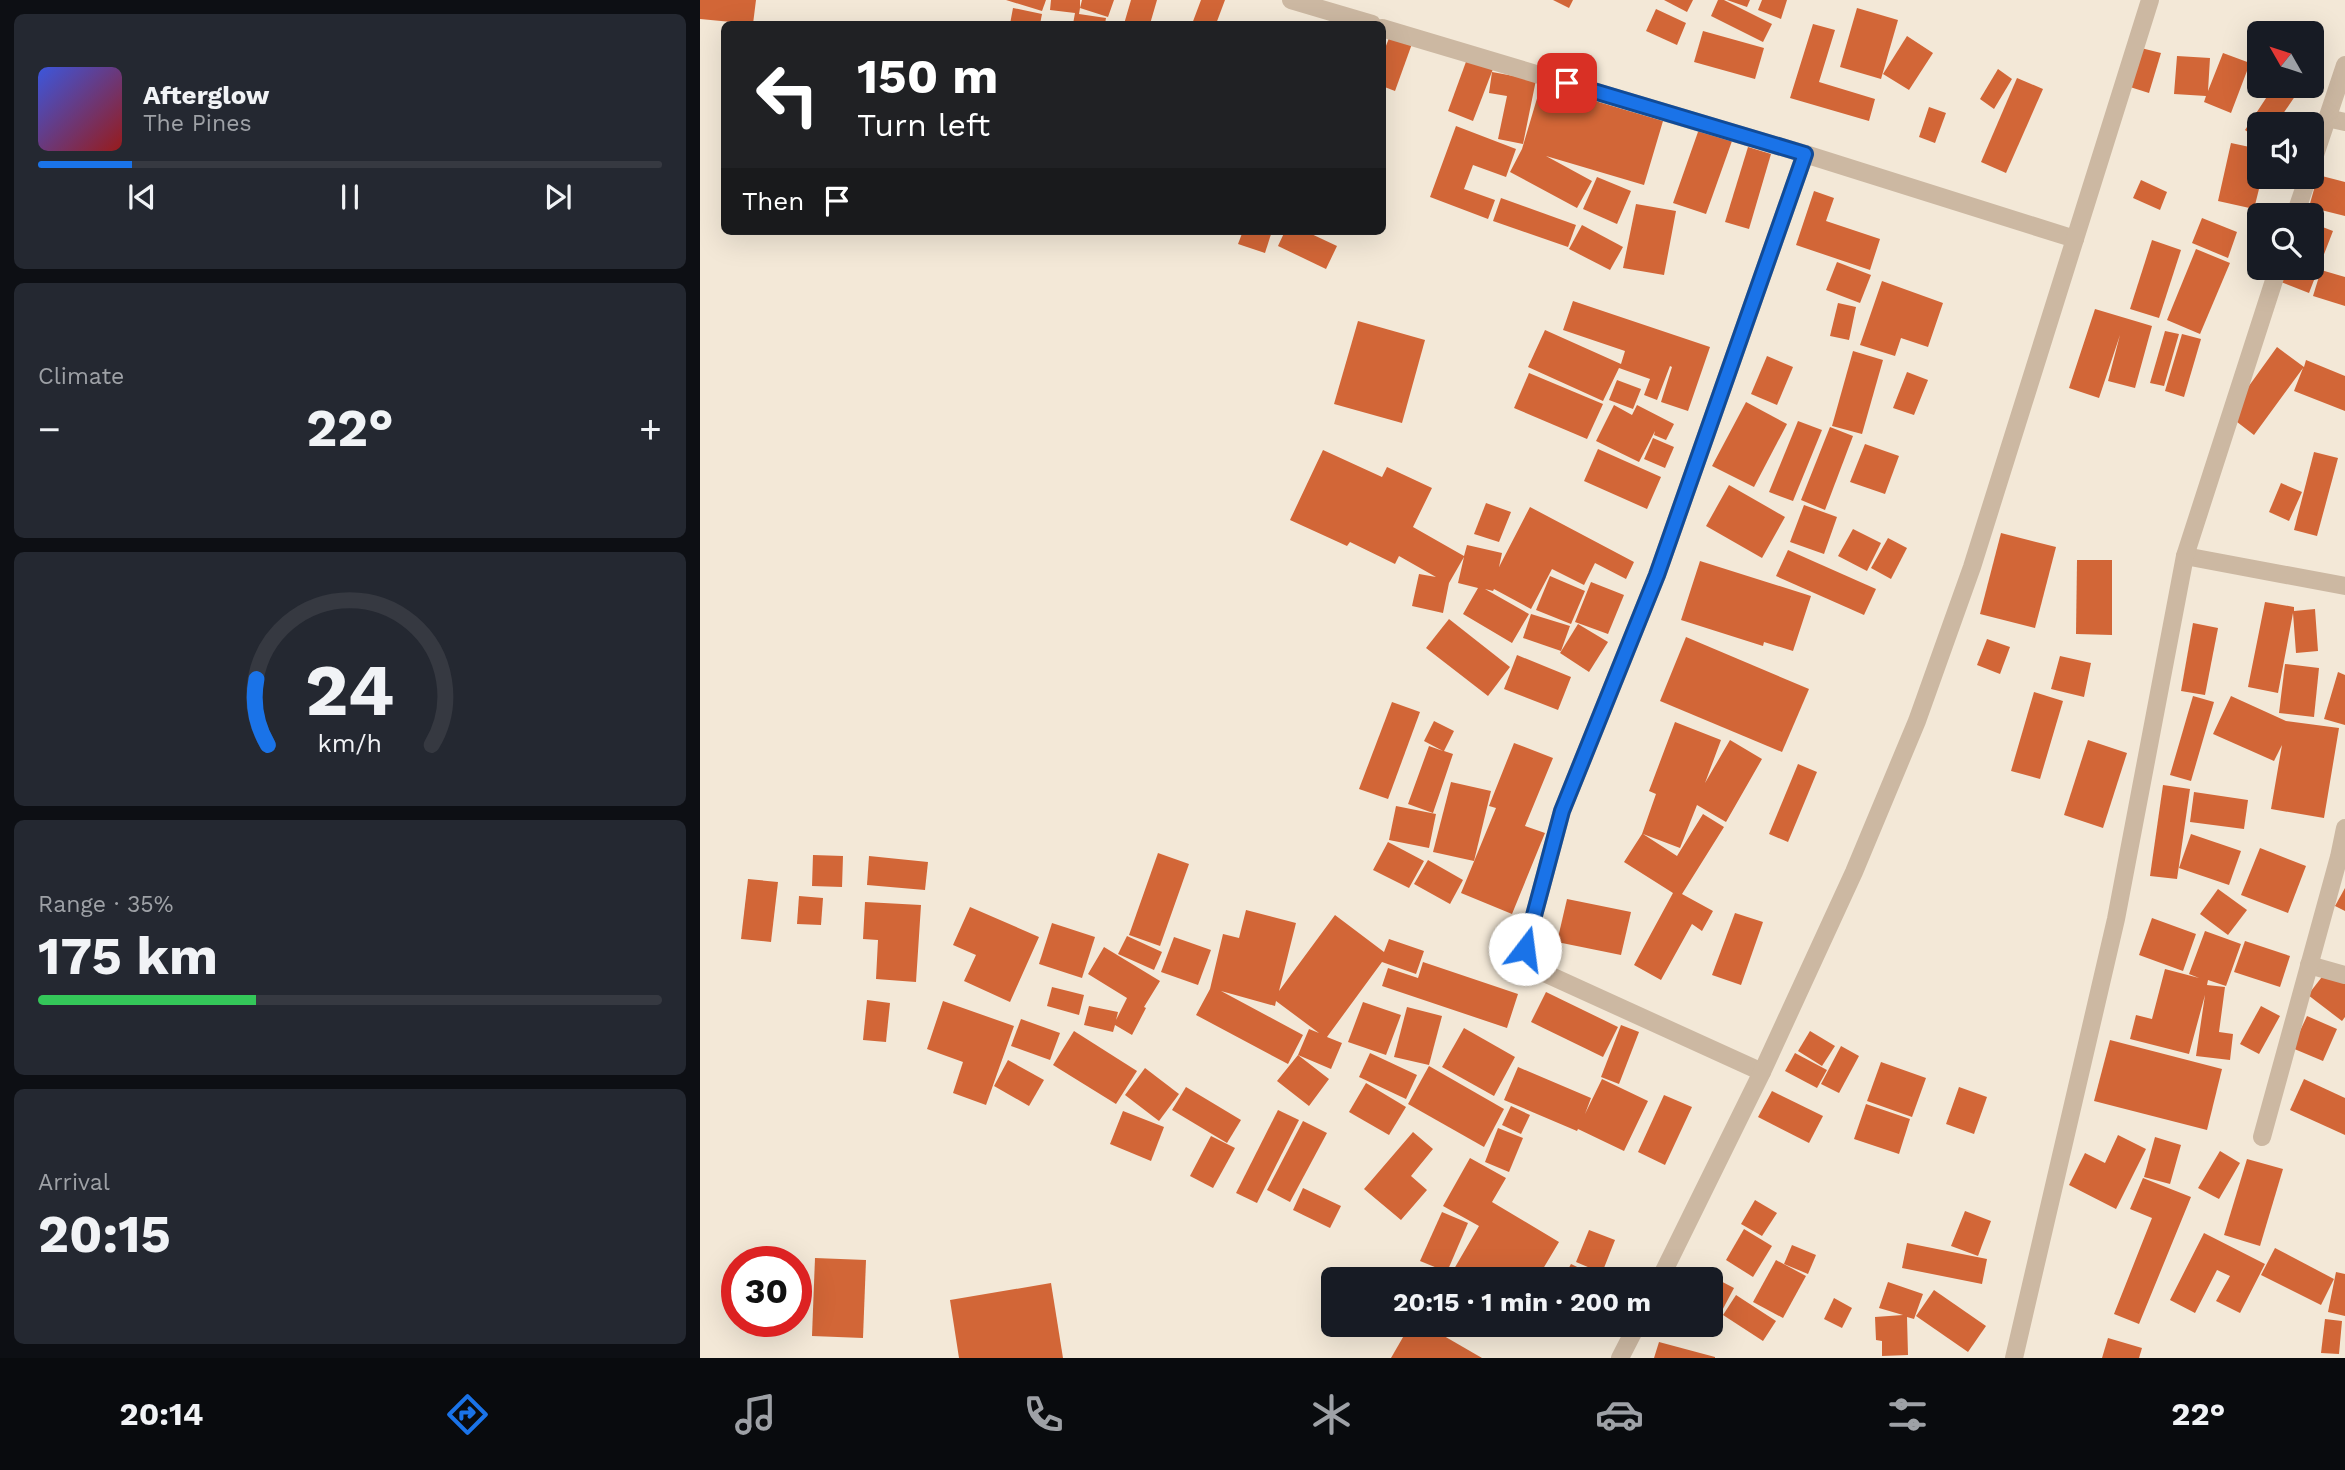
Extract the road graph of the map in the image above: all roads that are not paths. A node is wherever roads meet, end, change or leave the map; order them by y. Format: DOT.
graph roads {
  1 [pos="1292,0"];
  2 [pos="2150,0"];
  3 [pos="1362,21"];
  4 [pos="1386,29"];
  5 [pos="2345,65"];
  6 [pos="2327,118"];
  7 [pos="2345,122"];
  8 [pos="2324,127"];
  9 [pos="1805,154"];
  10 [pos="2075,239"];
  11 [pos="2274,280"];
  12 [pos="2185,556"];
  13 [pos="2345,586"];
  14 [pos="2345,828"];
  15 [pos="2309,965"];
  16 [pos="2345,975"];
  17 [pos="1762,1072"];
  18 [pos="2263,1137"];
  19 [pos="1666,1267"];
  20 [pos="1631,1337"];
  21 [pos="1620,1358"];
  22 [pos="2014,1358"];
  1 -- 3 [label="street"];
  2 -- 10 [label="street"];
  4 -- 9 [label="street"];
  5 -- 6 [label="street"];
  6 -- 7 [label="street"];
  6 -- 8 [label="street"];
  9 -- 10 [label="street"];
  9 -- 17 [label="street"];
  10 -- 17 [label="street"];
  11 -- 12 [label="street"];
  12 -- 13 [label="street"];
  12 -- 22 [label="street"];
  14 -- 15 [label="street"];
  15 -- 16 [label="street"];
  15 -- 18 [label="street"];
  17 -- 19 [label="street"];
  20 -- 21 [label="street"];
}
